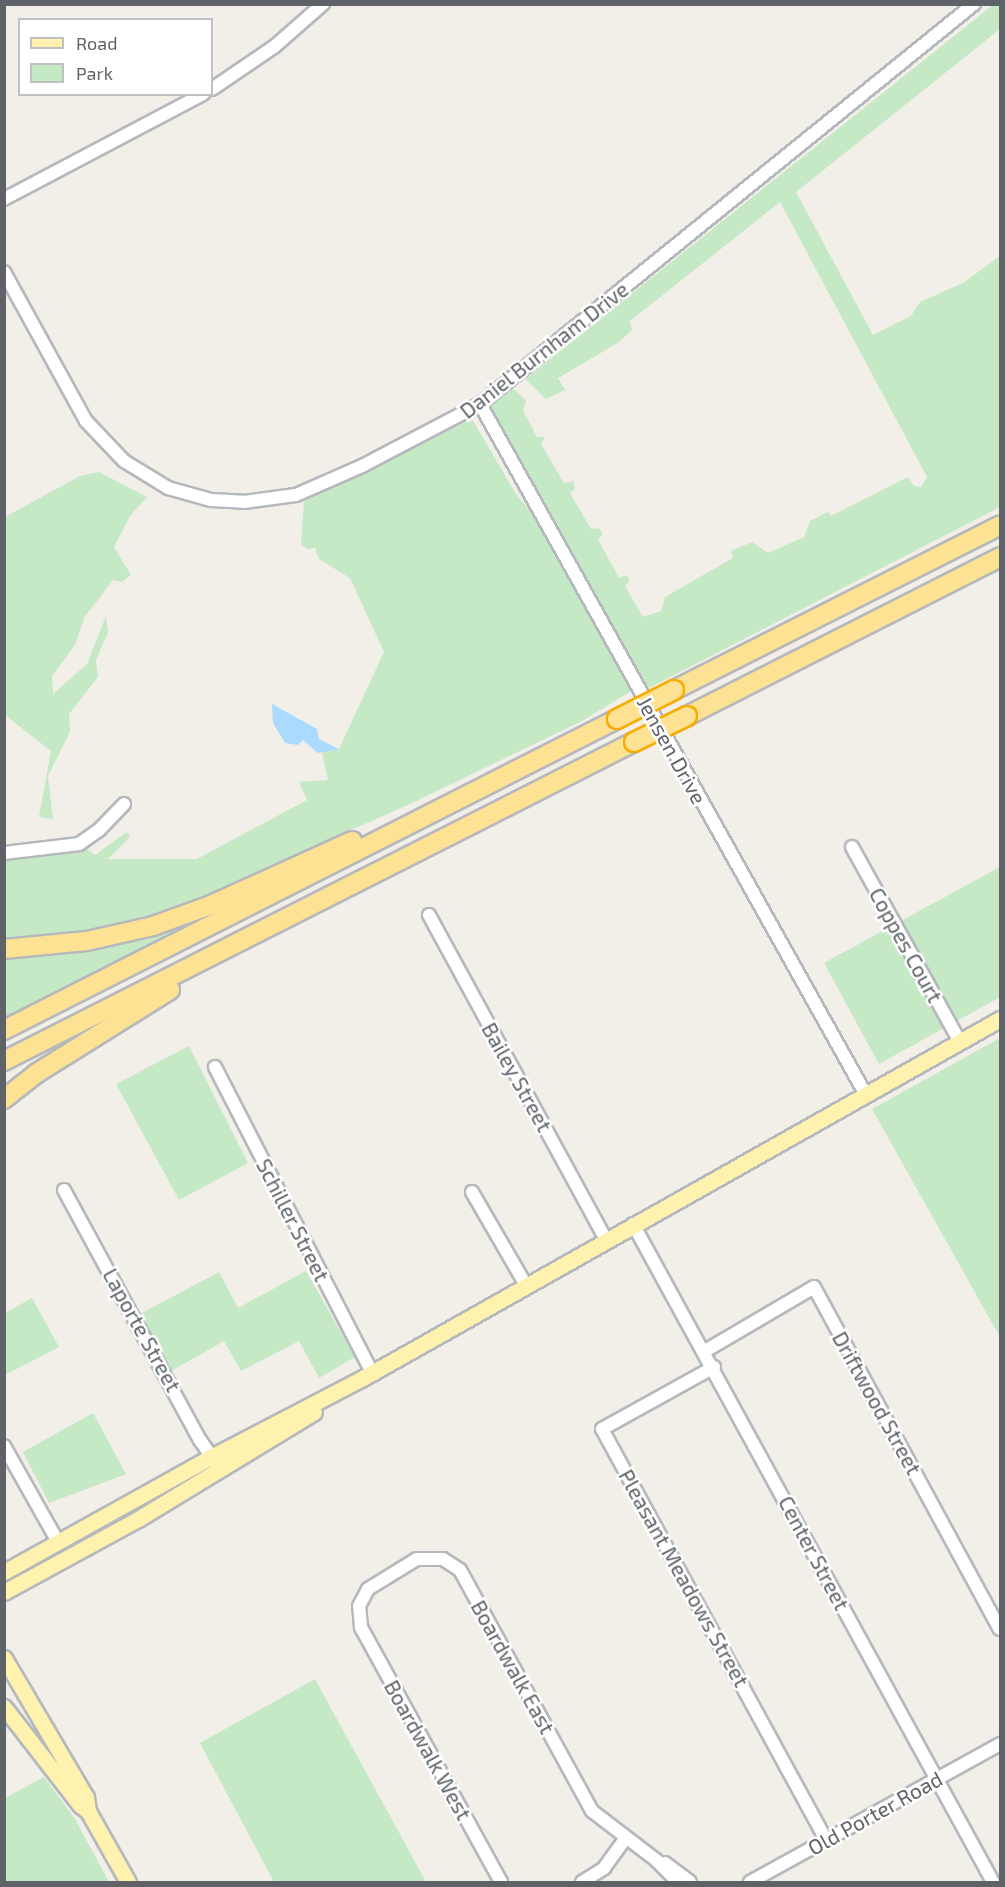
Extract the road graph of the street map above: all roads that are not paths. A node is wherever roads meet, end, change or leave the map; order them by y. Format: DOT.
graph roads {
  1 [pos="323,4"];
  2 [pos="974,4"];
  3 [pos="213,88"];
  4 [pos="199,96"];
  5 [pos="4,199"];
  6 [pos="4,272"];
  7 [pos="4,295"];
  8 [pos="24,308"];
  9 [pos="480,404"];
  10 [pos="1000,525"];
  11 [pos="1000,557"];
  12 [pos="597,730"];
  13 [pos="124,804"];
  14 [pos="852,847"];
  15 [pos="4,853"];
  16 [pos="338,891"];
  17 [pos="429,915"];
  18 [pos="4,949"];
  19 [pos="1000,1020"];
  20 [pos="4,1030"];
  21 [pos="960,1042"];
  22 [pos="4,1061"];
  23 [pos="215,1067"];
  24 [pos="866,1095"];
  25 [pos="4,1099"];
  26 [pos="64,1190"];
  27 [pos="472,1192"];
  28 [pos="633,1224"];
  29 [pos="606,1240"];
  30 [pos="526,1285"];
  31 [pos="705,1351"];
  32 [pos="714,1367"];
  33 [pos="366,1376"];
  34 [pos="4,1446"];
  35 [pos="216,1463"];
  36 [pos="58,1542"];
  37 [pos="5,1572"];
  38 [pos="21,1582"];
  39 [pos="4,1592"];
  40 [pos="4,1605"];
  41 [pos="359,1617"];
  42 [pos="1000,1629"];
  43 [pos="4,1644"];
  44 [pos="7,1663"];
  45 [pos="4,1707"];
  46 [pos="1000,1744"];
  47 [pos="937,1779"];
  48 [pos="88,1811"];
  49 [pos="626,1838"];
  50 [pos="826,1840"];
  51 [pos="656,1860"];
  52 [pos="128,1882"];
  53 [pos="501,1882"];
  54 [pos="582,1882"];
  55 [pos="678,1882"];
  56 [pos="690,1882"];
  57 [pos="750,1882"];
  58 [pos="993,1882"];
  1 -- 3 [label="street"];
  2 -- 9 [label="street, Daniel Burnham Drive"];
  4 -- 5 [label="street"];
  6 -- 8 [label="street, Daniel Burnham Drive"];
  7 -- 8 [label="street"];
  8 -- 9 [label="street, Daniel Burnham Drive"];
  9 -- 24 [label="street, Jensen Drive"];
  10 -- 12 [label="highway, bridge"];
  11 -- 16 [label="highway, bridge"];
  12 -- 18 [label="highway"];
  12 -- 20 [label="highway"];
  13 -- 15 [label="street"];
  14 -- 21 [label="street, Coppes Court"];
  16 -- 22 [label="highway"];
  16 -- 25 [label="highway"];
  17 -- 29 [label="street, Bailey Street"];
  19 -- 21 [label="main road"];
  21 -- 24 [label="main road"];
  23 -- 33 [label="street, Schiller Street"];
  24 -- 28 [label="main road"];
  26 -- 35 [label="street, Laporte Street"];
  27 -- 30 [label="street"];
  28 -- 29 [label="main road"];
  28 -- 31 [label="street, Center Street"];
  29 -- 30 [label="main road"];
  30 -- 33 [label="main road"];
  31 -- 32 [label="street, Center Street"];
  31 -- 42 [label="street, Driftwood Street"];
  32 -- 47 [label="street, Center Street"];
  32 -- 50 [label="street, Pleasant Meadows Street"];
  33 -- 35 [label="main road"];
  34 -- 36 [label="street"];
  35 -- 36 [label="main road"];
  35 -- 38 [label="main road"];
  36 -- 37 [label="main road"];
  38 -- 39 [label="main road"];
  38 -- 40 [label="main road"];
  41 -- 49 [label="street, Boardwalk East"];
  41 -- 53 [label="street, Boardwalk West"];
  43 -- 44 [label="main road"];
  44 -- 48 [label="main road"];
  45 -- 48 [label="main road"];
  46 -- 47 [label="street, Old Porter Road"];
  47 -- 50 [label="street, Old Porter Road"];
  47 -- 58 [label="street, Center Street"];
  48 -- 52 [label="main road"];
  49 -- 51 [label="street, Boardwalk East"];
  49 -- 54 [label="street"];
  50 -- 57 [label="street, Old Porter Road"];
  51 -- 55 [label="street, Boardwalk East"];
  51 -- 56 [label="street, Boardwalk East"];
}
